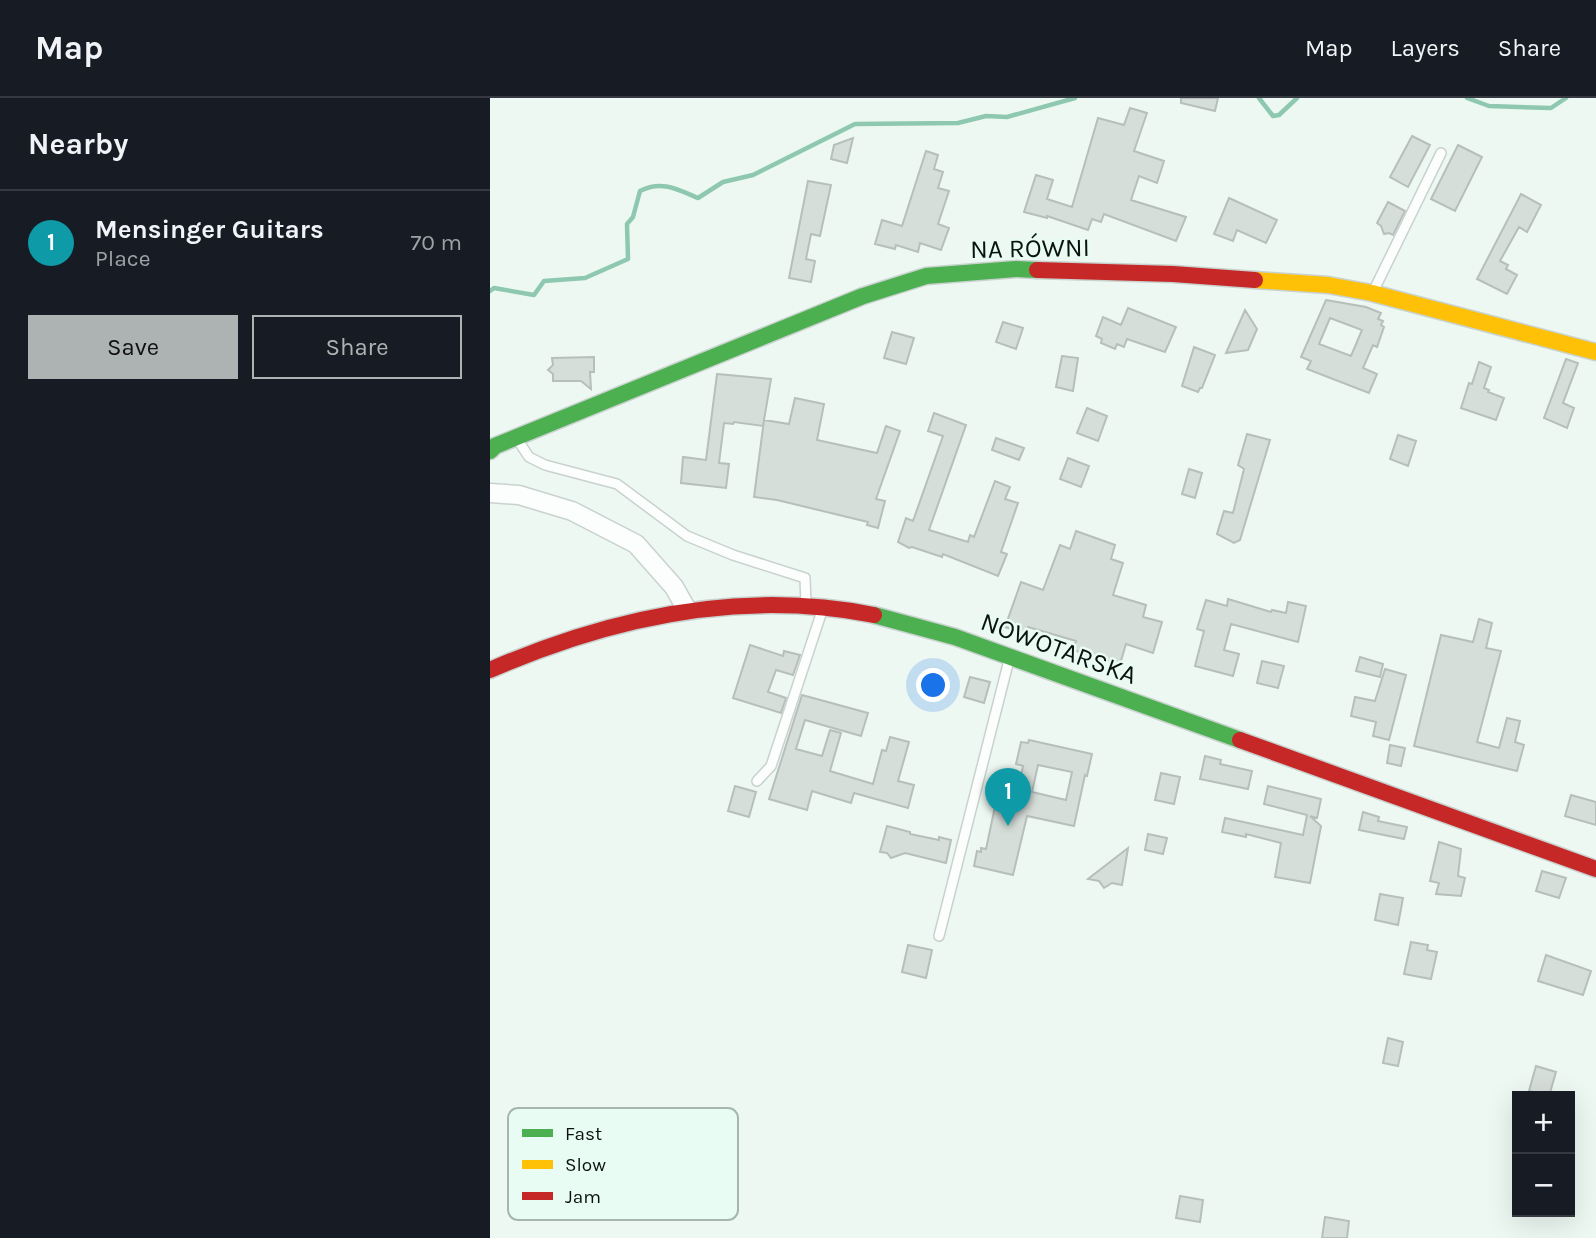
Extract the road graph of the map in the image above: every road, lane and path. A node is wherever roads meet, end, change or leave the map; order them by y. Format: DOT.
graph roads {
  1 [pos="1441,153"];
  2 [pos="1372,293"];
  3 [pos="1596,352"];
  4 [pos="516,437"];
  5 [pos="490,451"];
  6 [pos="490,493"];
  7 [pos="815,606"];
  8 [pos="687,610"];
  9 [pos="1010,656"];
  10 [pos="490,670"];
  11 [pos="757,781"];
  12 [pos="1596,869"];
  13 [pos="939,936"];
  1 -- 2 [label="lane"];
  2 -- 3 [label="street, NA RÓWNI"];
  2 -- 4 [label="street, NA RÓWNI"];
  4 -- 5 [label="street, NA RÓWNI"];
  4 -- 7 [label="lane"];
  6 -- 8 [label="street"];
  7 -- 8 [label="street, NOWOTARSKA"];
  7 -- 9 [label="street, NOWOTARSKA"];
  7 -- 11 [label="lane"];
  8 -- 10 [label="street, NOWOTARSKA"];
  9 -- 12 [label="street, NOWOTARSKA"];
  9 -- 13 [label="lane"];
}
